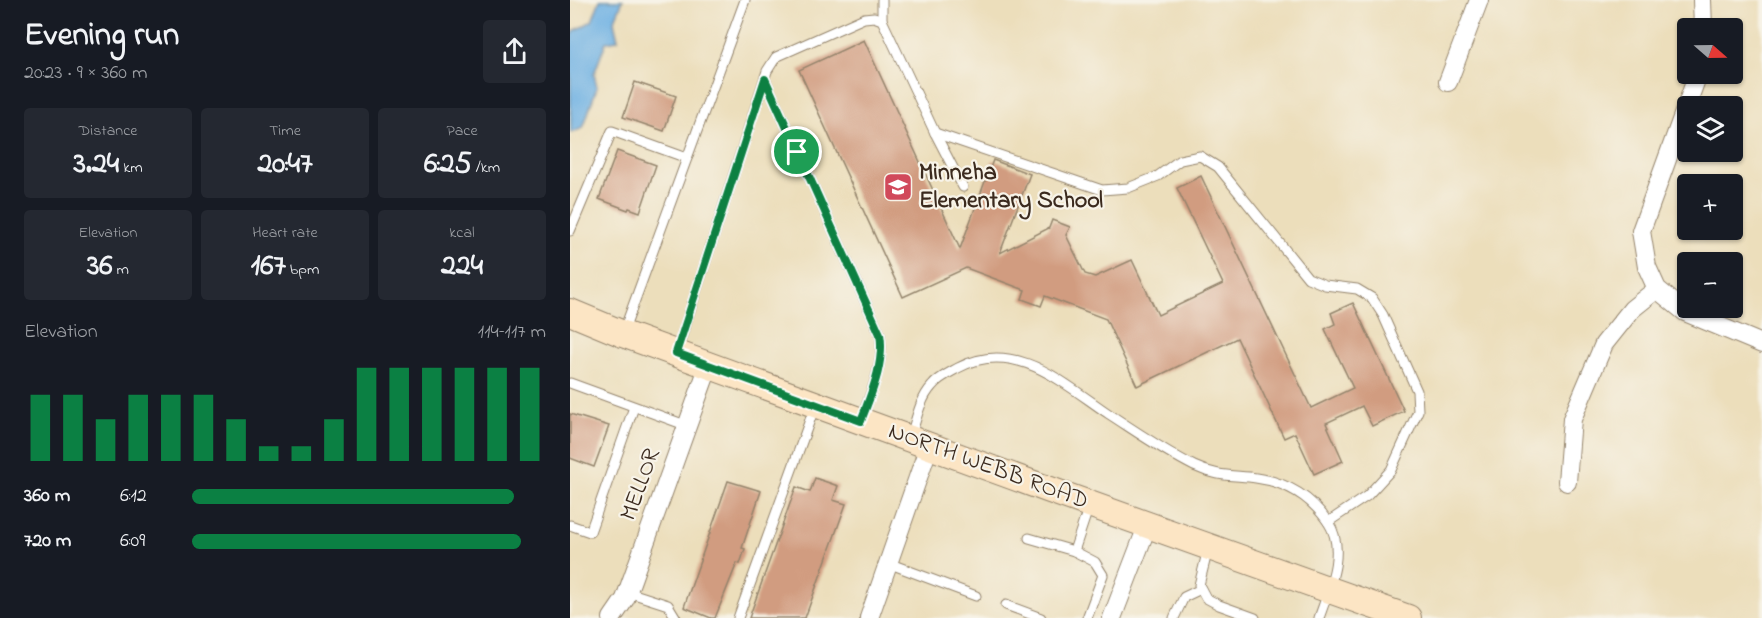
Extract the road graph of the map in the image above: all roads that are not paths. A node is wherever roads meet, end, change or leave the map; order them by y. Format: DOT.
graph roads {
  1 [pos="745,0"];
  2 [pos="882,0"];
  3 [pos="1479,0"];
  4 [pos="1702,0"];
  5 [pos="1703,18"];
  6 [pos="882,20"];
  7 [pos="765,79"];
  8 [pos="1448,82"];
  9 [pos="1694,84"];
  10 [pos="935,133"];
  11 [pos="687,158"];
  12 [pos="963,187"];
  13 [pos="570,231"];
  14 [pos="1657,289"];
  15 [pos="570,312"];
  16 [pos="623,333"];
  17 [pos="1762,345"];
  18 [pos="676,353"];
  19 [pos="709,365"];
  20 [pos="570,383"];
  21 [pos="816,404"];
  22 [pos="634,406"];
  23 [pos="861,421"];
  24 [pos="688,426"];
  25 [pos="920,442"];
  26 [pos="1567,482"];
  27 [pos="1090,504"];
  28 [pos="1328,522"];
  29 [pos="1148,524"];
  30 [pos="570,525"];
  31 [pos="1029,538"];
  32 [pos="1209,546"];
  33 [pos="1074,551"];
  34 [pos="888,563"];
  35 [pos="1329,588"];
  36 [pos="1201,589"];
  37 [pos="628,592"];
  38 [pos="976,596"];
  39 [pos="1006,605"];
  40 [pos="1241,616"];
  41 [pos="612,618"];
  42 [pos="676,618"];
  43 [pos="738,618"];
  44 [pos="868,618"];
  45 [pos="1041,618"];
  46 [pos="1087,618"];
  47 [pos="1112,618"];
  48 [pos="1174,618"];
  49 [pos="1255,618"];
  50 [pos="1319,618"];
  51 [pos="1408,618"];
  1 -- 11 [label="lane"];
  2 -- 6 [label="lane"];
  3 -- 8 [label="street"];
  4 -- 5 [label="street"];
  6 -- 7 [label="lane"];
  6 -- 10 [label="lane"];
  7 -- 18 [label="lane"];
  7 -- 23 [label="lane"];
  9 -- 14 [label="street"];
  10 -- 12 [label="lane"];
  10 -- 28 [label="lane"];
  11 -- 13 [label="lane"];
  11 -- 16 [label="lane"];
  14 -- 17 [label="street"];
  14 -- 26 [label="street"];
  15 -- 16 [label="main road, NORTH WEBB ROAD"];
  16 -- 18 [label="main road, NORTH WEBB ROAD"];
  18 -- 19 [label="main road, NORTH WEBB ROAD"];
  19 -- 21 [label="main road, NORTH WEBB ROAD"];
  19 -- 24 [label="street, MELLOR"];
  20 -- 22 [label="lane"];
  21 -- 23 [label="main road, NORTH WEBB ROAD"];
  21 -- 43 [label="lane"];
  22 -- 24 [label="lane"];
  22 -- 30 [label="lane"];
  23 -- 25 [label="main road, NORTH WEBB ROAD"];
  24 -- 37 [label="street, MELLOR"];
  25 -- 27 [label="main road, NORTH WEBB ROAD"];
  25 -- 28 [label="lane"];
  25 -- 34 [label="street"];
  27 -- 29 [label="main road, NORTH WEBB ROAD"];
  27 -- 33 [label="lane"];
  28 -- 35 [label="lane"];
  29 -- 32 [label="main road, NORTH WEBB ROAD"];
  29 -- 47 [label="street"];
  31 -- 33 [label="lane"];
  32 -- 35 [label="main road, NORTH WEBB ROAD"];
  32 -- 36 [label="lane"];
  33 -- 46 [label="lane"];
  34 -- 38 [label="lane"];
  34 -- 44 [label="street"];
  35 -- 50 [label="lane"];
  35 -- 51 [label="main road, NORTH WEBB ROAD"];
  36 -- 40 [label="lane"];
  36 -- 48 [label="lane"];
  37 -- 41 [label="street, MELLOR"];
  37 -- 42 [label="lane"];
  39 -- 45 [label="lane"];
  40 -- 49 [label="lane"];
}
